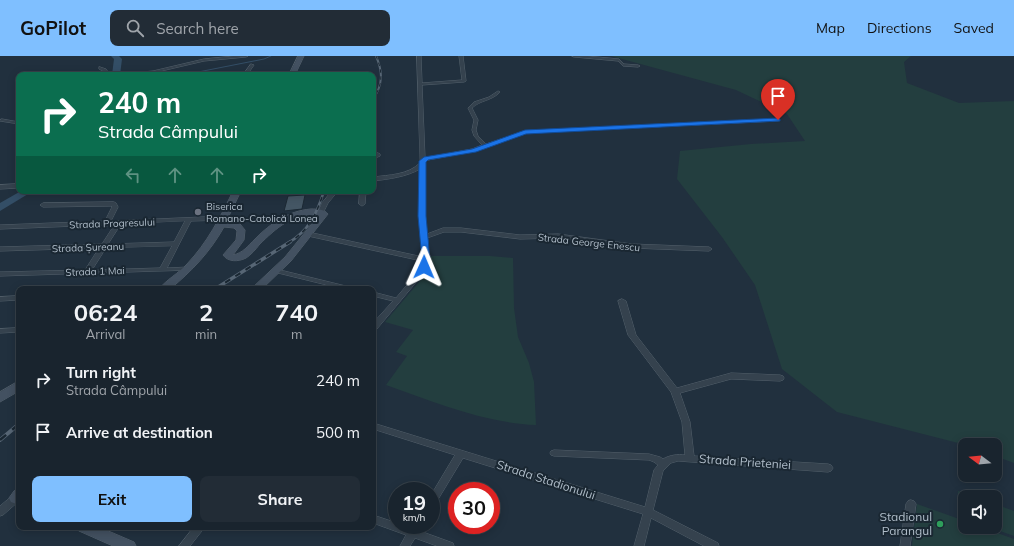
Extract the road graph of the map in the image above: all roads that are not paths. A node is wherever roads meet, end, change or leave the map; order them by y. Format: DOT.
graph roads {
  1 [pos="246,56"];
  2 [pos="301,56"];
  3 [pos="419,56"];
  4 [pos="461,56"];
  5 [pos="574,56"];
  6 [pos="225,57"];
  7 [pos="252,65"];
  8 [pos="638,66"];
  9 [pos="100,68"];
  10 [pos="174,68"];
  11 [pos="106,72"];
  12 [pos="144,72"];
  13 [pos="172,72"];
  14 [pos="247,72"];
  15 [pos="293,72"];
  16 [pos="420,84"];
  17 [pos="498,92"];
  18 [pos="2,120"];
  19 [pos="778,120"];
  20 [pos="16,122"];
  21 [pos="485,146"];
  22 [pos="422,161"];
  23 [pos="376,178"];
  24 [pos="16,186"];
  25 [pos="0,187"];
  26 [pos="236,194"];
  27 [pos="332,194"];
  28 [pos="363,194"];
  29 [pos="362,204"];
  30 [pos="43,205"];
  31 [pos="321,212"];
  32 [pos="189,220"];
  33 [pos="224,221"];
  34 [pos="119,223"];
  35 [pos="106,224"];
  36 [pos="0,227"];
  37 [pos="308,234"];
  38 [pos="423,237"];
  39 [pos="176,244"];
  40 [pos="103,247"];
  41 [pos="0,249"];
  42 [pos="709,249"];
  43 [pos="426,258"];
  44 [pos="163,269"];
  45 [pos="189,269"];
  46 [pos="276,271"];
  47 [pos="87,272"];
  48 [pos="0,274"];
  49 [pos="168,286"];
  50 [pos="259,286"];
  51 [pos="339,286"];
  52 [pos="376,295"];
  53 [pos="16,298"];
  54 [pos="0,299"];
  55 [pos="397,300"];
  56 [pos="622,301"];
  57 [pos="376,324"];
  58 [pos="16,330"];
  59 [pos="0,331"];
  60 [pos="780,378"];
  61 [pos="16,387"];
  62 [pos="675,391"];
  63 [pos="0,398"];
  64 [pos="376,427"];
  65 [pos="460,453"];
  66 [pos="554,454"];
  67 [pos="690,459"];
  68 [pos="663,464"];
  69 [pos="828,468"];
  70 [pos="440,487"];
  71 [pos="16,499"];
  72 [pos="911,504"];
  73 [pos="0,512"];
  74 [pos="649,512"];
  75 [pos="376,520"];
  76 [pos="388,523"];
  77 [pos="91,530"];
  78 [pos="197,530"];
  79 [pos="412,534"];
  80 [pos="425,534"];
  81 [pos="128,546"];
  82 [pos="184,546"];
  83 [pos="405,546"];
  84 [pos="449,546"];
  85 [pos="639,546"];
  86 [pos="714,546"];
  87 [pos="905,546"];
  1 -- 6 [label="street"];
  2 -- 15 [label="main road"];
  3 -- 16 [label="street"];
  4 -- 16 [label="street"];
  5 -- 8 [label="street"];
  6 -- 10 [label="street"];
  7 -- 14 [label="street"];
  9 -- 11 [label="street"];
  10 -- 12 [label="street"];
  10 -- 13 [label="street"];
  16 -- 22 [label="street"];
  17 -- 21 [label="street"];
  18 -- 20 [label="street"];
  19 -- 21 [label="street"];
  21 -- 22 [label="street"];
  22 -- 23 [label="street"];
  22 -- 38 [label="street"];
  24 -- 25 [label="street"];
  26 -- 33 [label="main road"];
  27 -- 31 [label="street"];
  28 -- 29 [label="street"];
  30 -- 35 [label="street"];
  31 -- 33 [label="main road"];
  31 -- 37 [label="main road"];
  32 -- 33 [label="street, Strada Progresului"];
  32 -- 34 [label="street, Strada Progresului"];
  32 -- 39 [label="street"];
  33 -- 45 [label="main road"];
  34 -- 35 [label="street, Strada Progresului"];
  34 -- 40 [label="street"];
  35 -- 36 [label="street, Strada Progresului"];
  37 -- 43 [label="street"];
  37 -- 46 [label="main road"];
  38 -- 42 [label="street, Strada George Enescu"];
  38 -- 43 [label="street"];
  39 -- 40 [label="street, Strada Șureanu"];
  39 -- 44 [label="street"];
  40 -- 41 [label="street, Strada Șureanu"];
  40 -- 47 [label="street"];
  43 -- 55 [label="street"];
  44 -- 45 [label="street, Strada 1 Mai"];
  44 -- 47 [label="street, Strada 1 Mai"];
  45 -- 49 [label="main road"];
  46 -- 50 [label="main road"];
  46 -- 51 [label="street"];
  47 -- 48 [label="street, Strada 1 Mai"];
  52 -- 55 [label="street"];
  53 -- 54 [label="street"];
  55 -- 57 [label="street"];
  56 -- 62 [label="street"];
  58 -- 59 [label="street"];
  60 -- 62 [label="street"];
  61 -- 63 [label="main road"];
  62 -- 67 [label="street"];
  64 -- 65 [label="street, Strada Stadionului"];
  65 -- 70 [label="street"];
  65 -- 74 [label="street, Strada Stadionului"];
  66 -- 68 [label="street"];
  67 -- 68 [label="street, Strada Prieteniei"];
  67 -- 69 [label="street, Strada Prieteniei"];
  68 -- 74 [label="street"];
  71 -- 73 [label="street"];
  72 -- 87 [label="street"];
  74 -- 85 [label="street"];
  74 -- 86 [label="street, Strada Stadionului"];
  75 -- 76 [label="street"];
  77 -- 81 [label="main road"];
  78 -- 82 [label="street"];
  79 -- 83 [label="street"];
  80 -- 84 [label="street"];
}
